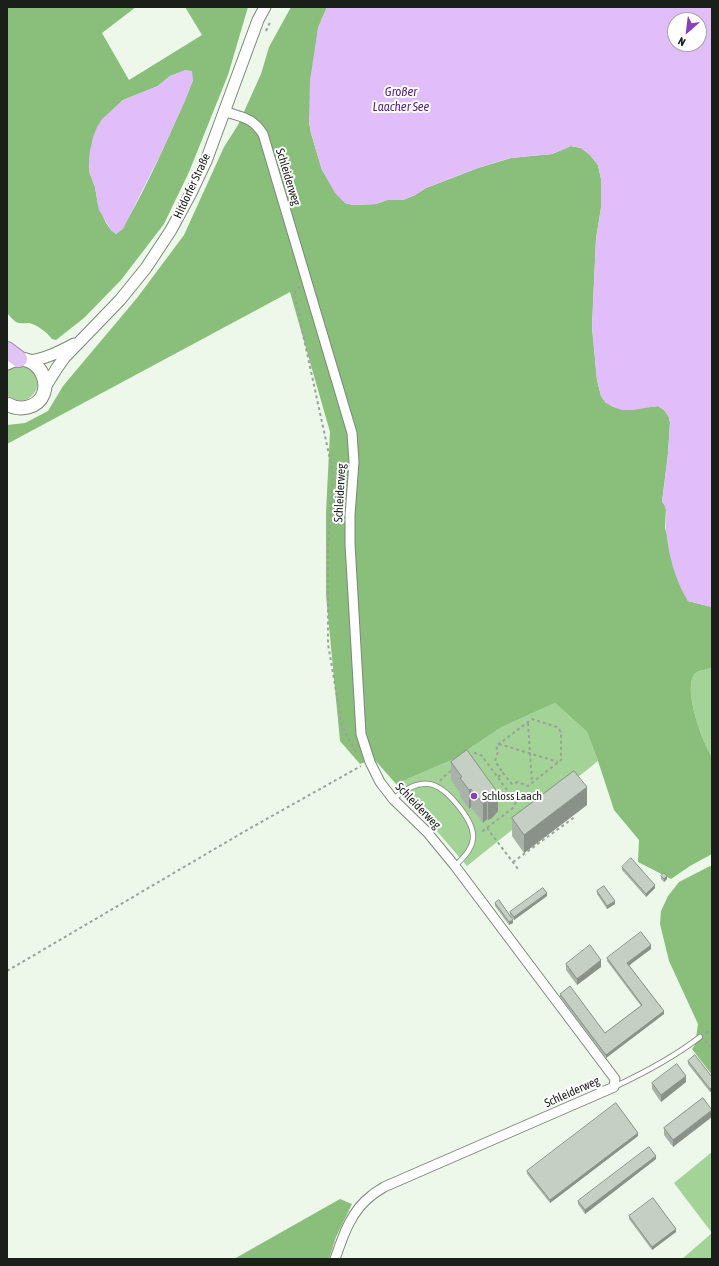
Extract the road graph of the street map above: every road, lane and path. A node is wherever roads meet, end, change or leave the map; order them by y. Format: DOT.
graph roads {
  1 [pos="265,7"];
  2 [pos="224,110"];
  3 [pos="306,278"];
  4 [pos="80,341"];
  5 [pos="15,358"];
  6 [pos="45,387"];
  7 [pos="10,407"];
  8 [pos="528,722"];
  9 [pos="499,744"];
  10 [pos="530,753"];
  11 [pos="464,761"];
  12 [pos="370,762"];
  13 [pos="558,762"];
  14 [pos="453,769"];
  15 [pos="503,773"];
  16 [pos="498,777"];
  17 [pos="532,783"];
  18 [pos="437,786"];
  19 [pos="393,799"];
  20 [pos="576,816"];
  21 [pos="487,828"];
  22 [pos="473,837"];
  23 [pos="514,862"];
  24 [pos="454,866"];
  25 [pos="518,869"];
  26 [pos="7,971"];
  27 [pos="700,1037"];
  28 [pos="712,1048"];
  29 [pos="614,1087"];
  30 [pos="335,1259"];
  1 -- 2 [label="street, Hitdorfer Straße"];
  2 -- 3 [label="street, Schleiderweg"];
  2 -- 4 [label="street, Hitdorfer Straße"];
  3 -- 12 [label="street, Schleiderweg"];
  3 -- 12 [label="path"];
  4 -- 5 [label="street, Hitdorfer Straße"];
  4 -- 6 [label="street, Hitdorfer Straße"];
  5 -- 6 [label="main road"];
  6 -- 7 [label="main road"];
  8 -- 9 [label="path"];
  8 -- 10 [label="path"];
  8 -- 13 [label="path"];
  9 -- 10 [label="path"];
  9 -- 15 [label="path"];
  10 -- 13 [label="path"];
  10 -- 17 [label="path"];
  11 -- 16 [label="path"];
  12 -- 19 [label="street, Schleiderweg"];
  12 -- 26 [label="path"];
  13 -- 17 [label="path"];
  14 -- 18 [label="path"];
  15 -- 16 [label="path"];
  15 -- 17 [label="path"];
  16 -- 21 [label="path"];
  18 -- 19 [label="lane"];
  18 -- 22 [label="lane"];
  19 -- 24 [label="street, Schleiderweg"];
  20 -- 23 [label="path"];
  21 -- 22 [label="path"];
  21 -- 23 [label="path"];
  22 -- 24 [label="lane"];
  23 -- 25 [label="path"];
  24 -- 29 [label="street, Schleiderweg"];
  27 -- 28 [label="path"];
  27 -- 29 [label="lane"];
  29 -- 30 [label="street, Schleiderweg"];
}
